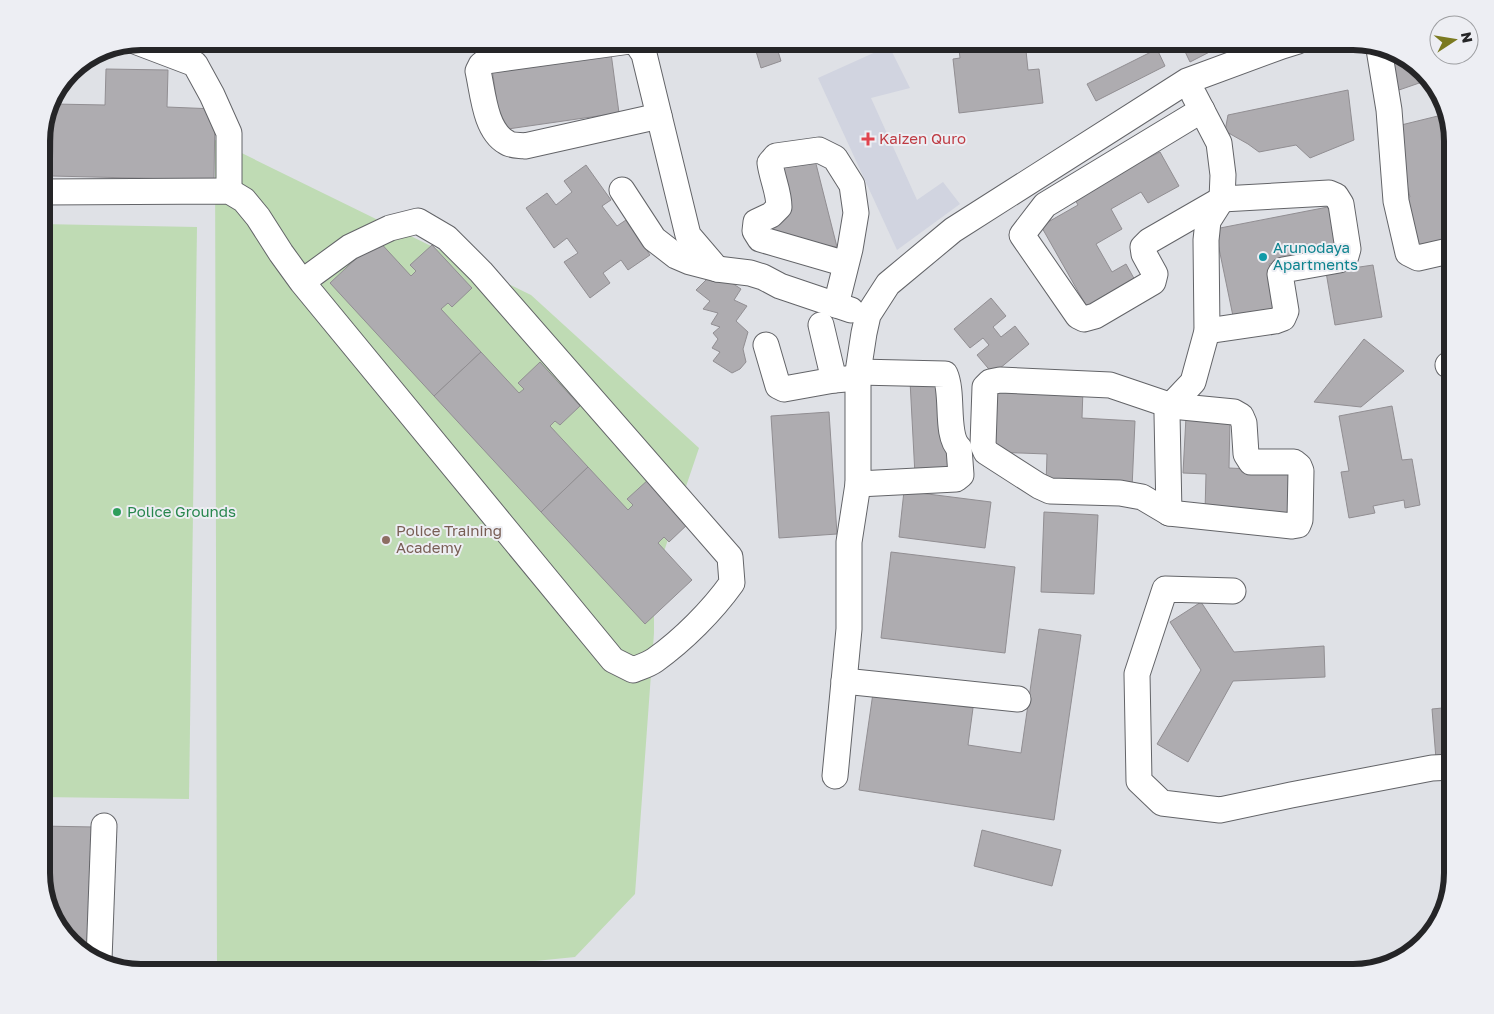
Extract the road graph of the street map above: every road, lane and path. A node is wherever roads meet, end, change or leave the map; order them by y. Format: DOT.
graph roads {
  1 [pos="158,50"];
  2 [pos="565,50"];
  3 [pos="641,50"];
  4 [pos="1271,50"];
  5 [pos="1379,54"];
  6 [pos="1187,81"];
  7 [pos="1202,109"];
  8 [pos="659,116"];
  9 [pos="622,190"];
  10 [pos="229,191"];
  11 [pos="50,192"];
  12 [pos="1222,199"];
  13 [pos="999,201"];
  14 [pos="1022,235"];
  15 [pos="1444,252"];
  16 [pos="846,264"];
  17 [pos="717,269"];
  18 [pos="302,282"];
  19 [pos="836,305"];
  20 [pos="868,315"];
  21 [pos="821,325"];
  22 [pos="1207,331"];
  23 [pos="766,345"];
  24 [pos="850,377"];
  25 [pos="1172,406"];
  26 [pos="858,484"];
  27 [pos="1169,513"];
  28 [pos="1233,591"];
  29 [pos="844,681"];
  30 [pos="1018,699"];
  31 [pos="1444,767"];
  32 [pos="834,776"];
  33 [pos="104,826"];
  34 [pos="98,953"];
  1 -- 10 [label="street"];
  2 -- 8 [label="street"];
  3 -- 8 [label="street"];
  4 -- 6 [label="street"];
  5 -- 15 [label="street"];
  6 -- 7 [label="street"];
  6 -- 13 [label="street"];
  7 -- 12 [label="street"];
  7 -- 14 [label="street"];
  8 -- 17 [label="street"];
  9 -- 17 [label="street"];
  10 -- 11 [label="street"];
  10 -- 18 [label="street"];
  12 -- 14 [label="street"];
  12 -- 22 [label="street"];
  12 -- 22 [label="street"];
  13 -- 14 [label="street"];
  13 -- 20 [label="street"];
  16 -- 16 [label="street"];
  16 -- 19 [label="street"];
  17 -- 19 [label="street"];
  18 -- 18 [label="street"];
  19 -- 20 [label="street"];
  20 -- 24 [label="street"];
  21 -- 24 [label="street"];
  22 -- 25 [label="street"];
  23 -- 24 [label="street"];
  24 -- 26 [label="street"];
  24 -- 26 [label="street"];
  25 -- 27 [label="street"];
  25 -- 27 [label="street"];
  25 -- 27 [label="street"];
  26 -- 29 [label="street"];
  28 -- 31 [label="street"];
  29 -- 30 [label="street"];
  29 -- 32 [label="street"];
  33 -- 34 [label="street"];
}
